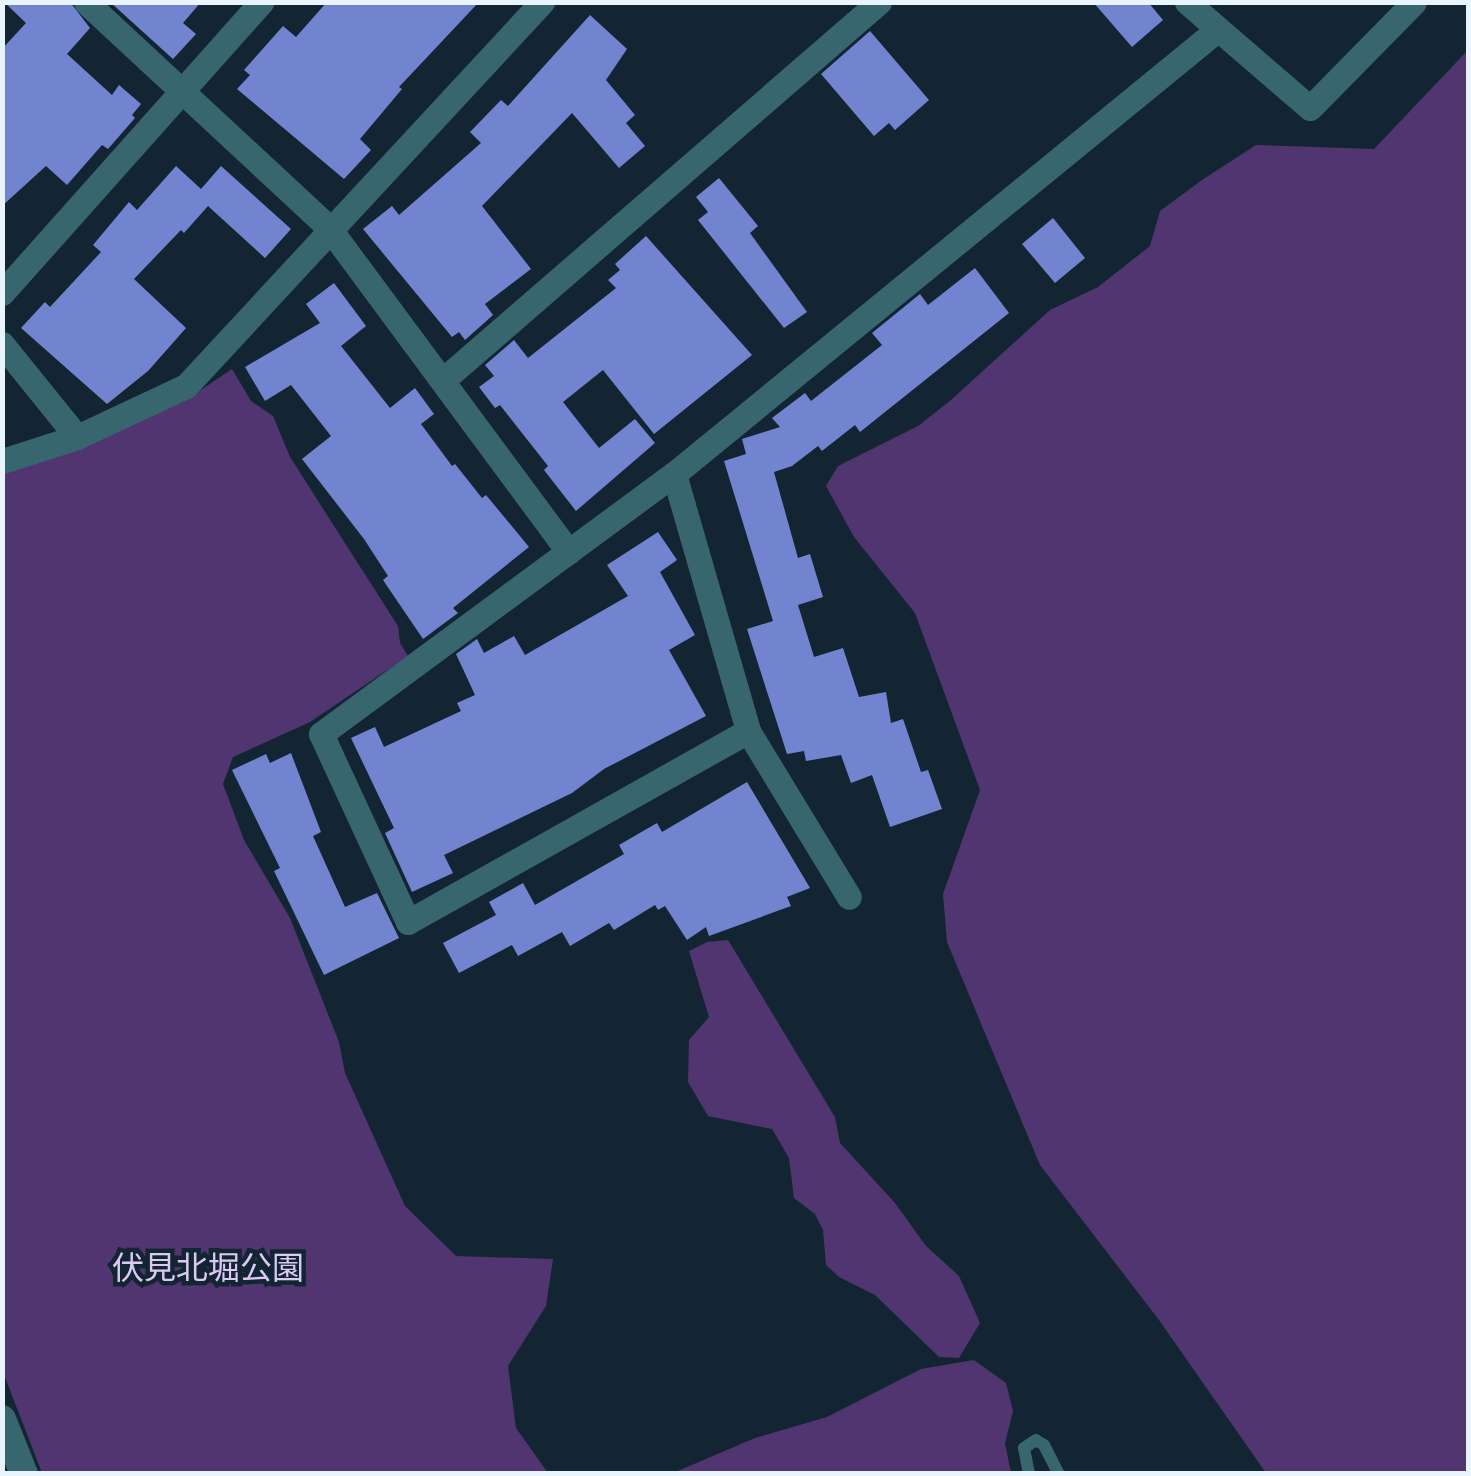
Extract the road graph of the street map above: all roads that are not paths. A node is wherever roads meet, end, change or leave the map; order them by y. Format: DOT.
graph roads {
  1 [pos="86,2"];
  2 [pos="261,2"];
  3 [pos="542,2"];
  4 [pos="879,2"];
  5 [pos="1187,2"];
  6 [pos="1414,2"];
  7 [pos="1218,30"];
  8 [pos="181,89"];
  9 [pos="330,228"];
  10 [pos="2,293"];
  11 [pos="2,344"];
  12 [pos="443,380"];
  13 [pos="78,437"];
  14 [pos="2,461"];
  15 [pos="674,474"];
  16 [pos="568,552"];
  17 [pos="748,731"];
  18 [pos="850,897"];
  19 [pos="2,1420"];
  20 [pos="24,1474"];
  21 [pos="1029,1474"];
  22 [pos="1060,1474"];
  1 -- 8 [label="street"];
  2 -- 8 [label="street"];
  3 -- 9 [label="street"];
  4 -- 12 [label="street"];
  5 -- 7 [label="street"];
  6 -- 7 [label="street"];
  7 -- 15 [label="street"];
  8 -- 9 [label="street"];
  8 -- 10 [label="street"];
  9 -- 12 [label="street"];
  9 -- 13 [label="street"];
  11 -- 13 [label="street"];
  12 -- 16 [label="street"];
  13 -- 14 [label="street"];
  15 -- 16 [label="street"];
  15 -- 17 [label="street"];
  16 -- 17 [label="street"];
  17 -- 18 [label="street"];
  19 -- 20 [label="street"];
  21 -- 22 [label="lane"];
}
